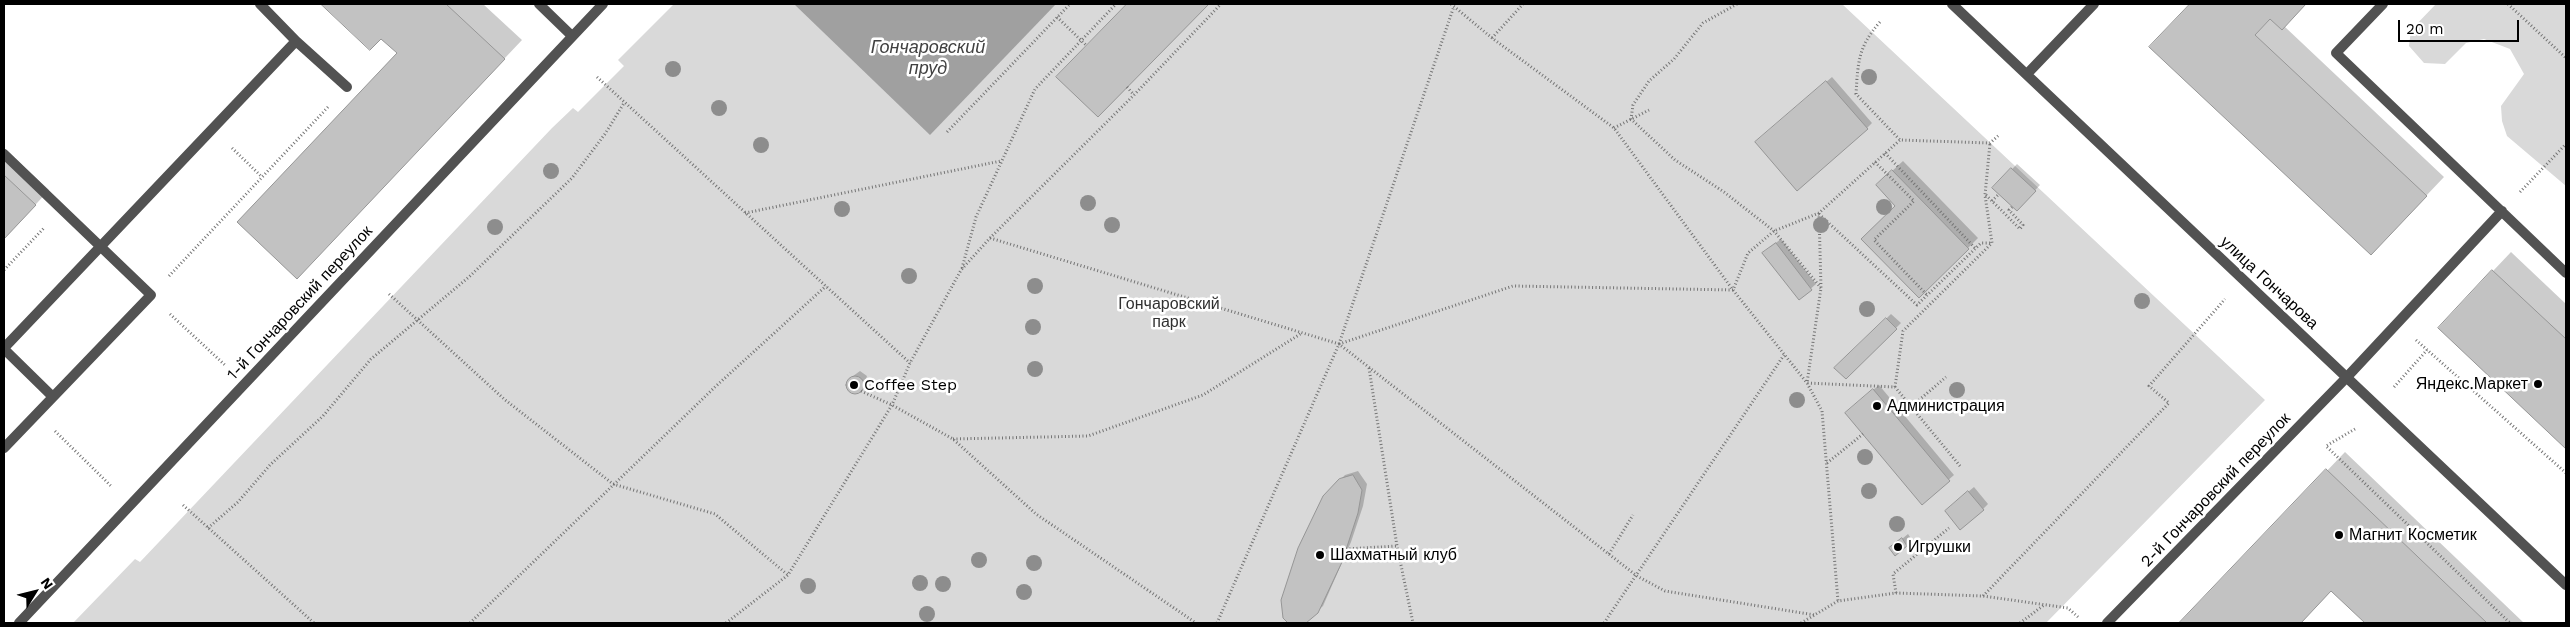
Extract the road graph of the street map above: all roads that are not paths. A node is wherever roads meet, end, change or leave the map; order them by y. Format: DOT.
graph roads {
  1 [pos="260,4"];
  2 [pos="539,4"];
  3 [pos="603,4"];
  4 [pos="1952,4"];
  5 [pos="2094,4"];
  6 [pos="2383,4"];
  7 [pos="572,36"];
  8 [pos="296,41"];
  9 [pos="2026,74"];
  10 [pos="347,87"];
  11 [pos="4,154"];
  12 [pos="2502,211"];
  13 [pos="101,247"];
  14 [pos="2566,273"];
  15 [pos="4,349"];
  16 [pos="2347,377"];
  17 [pos="52,397"];
  18 [pos="4,448"];
  19 [pos="2566,585"];
  20 [pos="19,623"];
  21 [pos="2107,623"];
  1 -- 8 [label="street"];
  2 -- 7 [label="street"];
  3 -- 7 [label="street, 1-й Гончаровский переулок"];
  4 -- 9 [label="street, улица Гончарова"];
  5 -- 9 [label="street"];
  6 -- 12 [label="street"];
  7 -- 20 [label="street, 1-й Гончаровский переулок"];
  8 -- 10 [label="street"];
  8 -- 13 [label="street"];
  9 -- 16 [label="street, улица Гончарова"];
  11 -- 13 [label="street"];
  12 -- 14 [label="street"];
  12 -- 16 [label="street, 2-й Гончаровский переулок"];
  13 -- 15 [label="street"];
  13 -- 17 [label="street"];
  15 -- 17 [label="street"];
  16 -- 19 [label="street, улица Гончарова"];
  16 -- 21 [label="street, 2-й Гончаровский переулок"];
  17 -- 18 [label="street"];
}
